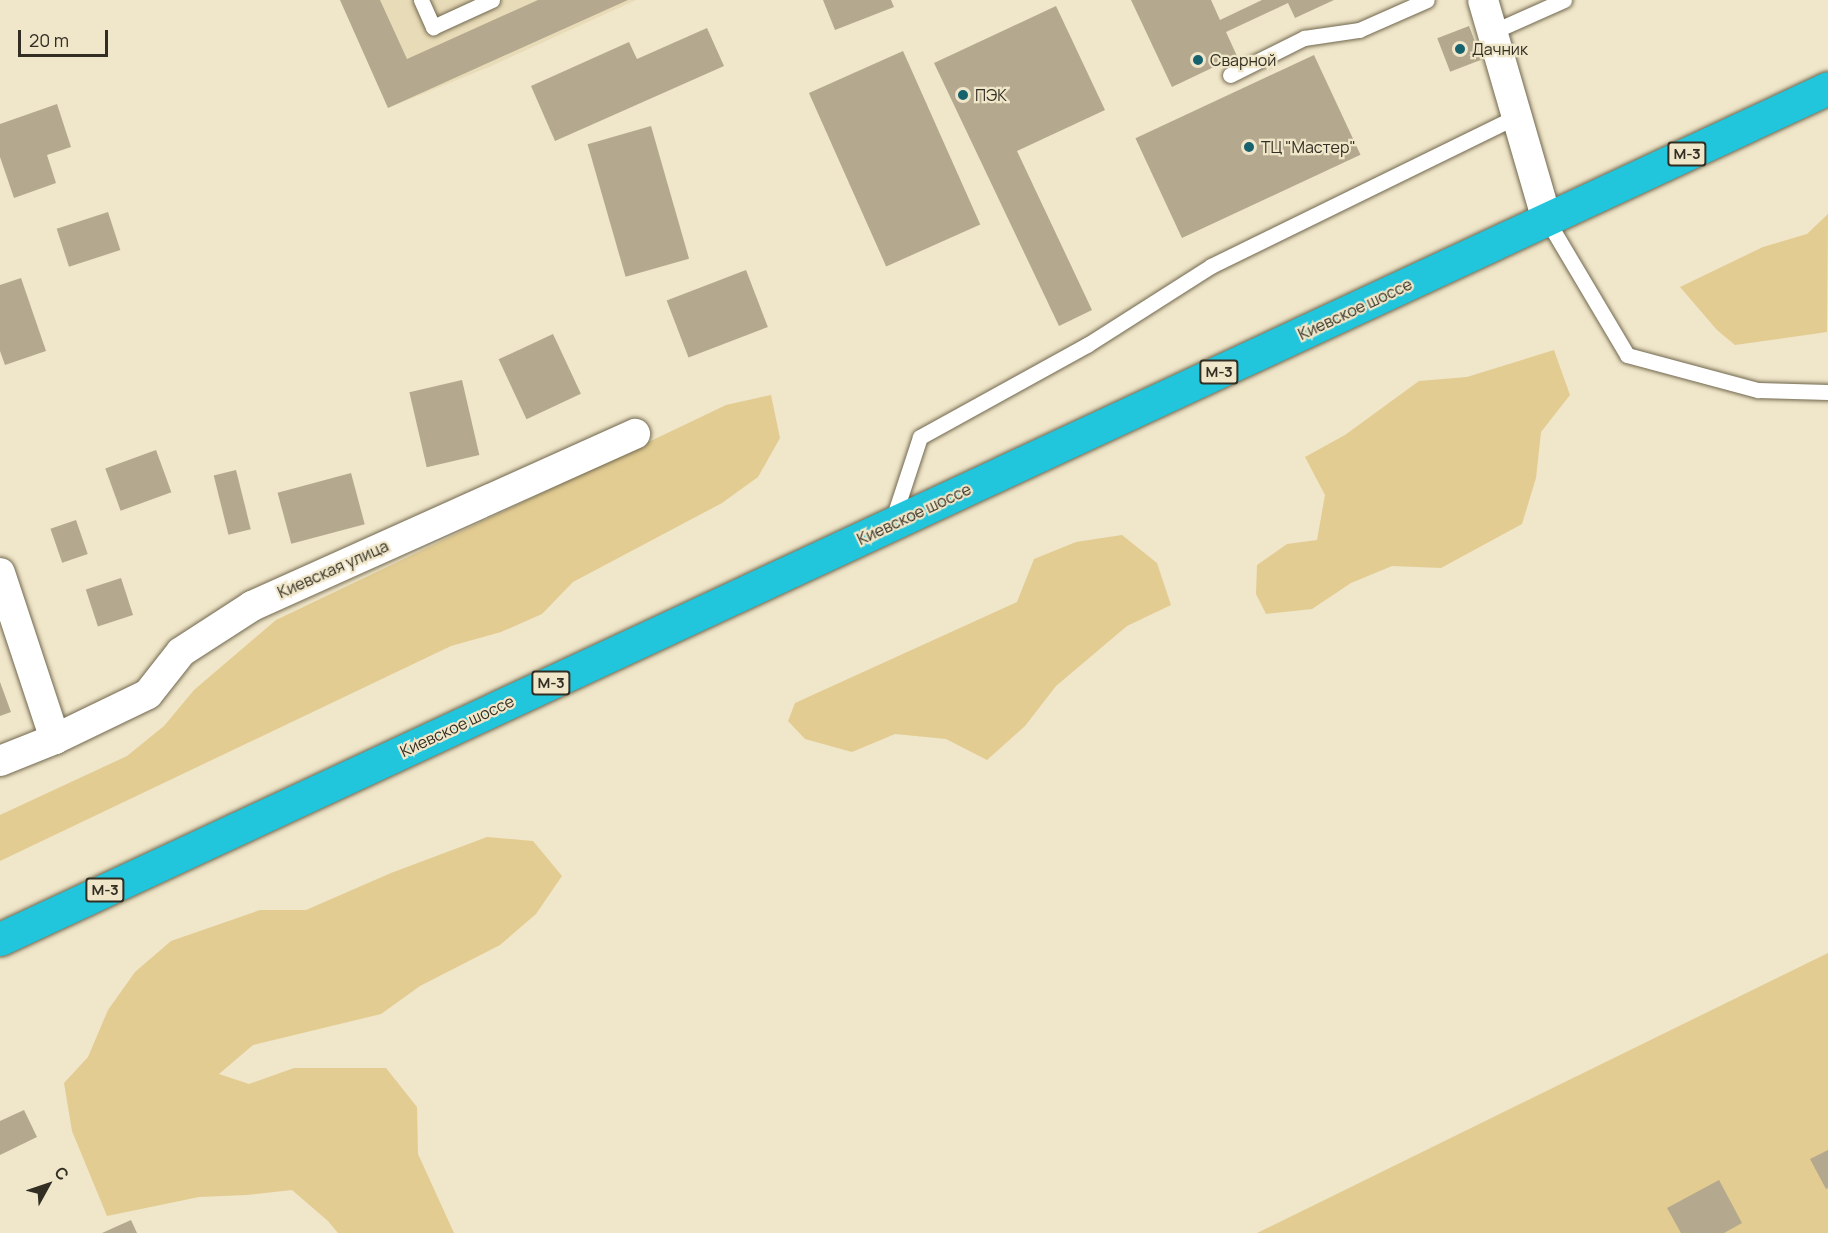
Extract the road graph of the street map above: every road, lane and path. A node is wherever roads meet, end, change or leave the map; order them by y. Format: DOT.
graph roads {
  1 [pos="421,0"];
  2 [pos="492,0"];
  3 [pos="1427,0"];
  4 [pos="1483,0"];
  5 [pos="1564,0"];
  6 [pos="1492,32"];
  7 [pos="1230,75"];
  8 [pos="1828,88"];
  9 [pos="1517,116"];
  10 [pos="1547,220"];
  11 [pos="1828,392"];
  12 [pos="635,434"];
  13 [pos="891,525"];
  14 [pos="0,573"];
  15 [pos="55,739"];
  16 [pos="0,761"];
  17 [pos="0,939"];
  1 -- 2 [label="lane"];
  3 -- 7 [label="lane"];
  4 -- 6 [label="street"];
  5 -- 6 [label="lane"];
  6 -- 9 [label="street"];
  8 -- 10 [label="highway, Киевское шоссе / М-3"];
  9 -- 10 [label="street"];
  9 -- 13 [label="lane"];
  10 -- 11 [label="lane"];
  10 -- 13 [label="highway, Киевское шоссе / М-3"];
  12 -- 15 [label="street, Киевская улица"];
  13 -- 17 [label="highway, Киевское шоссе / М-3"];
  14 -- 15 [label="street"];
  15 -- 16 [label="street, Киевская улица"];
}
